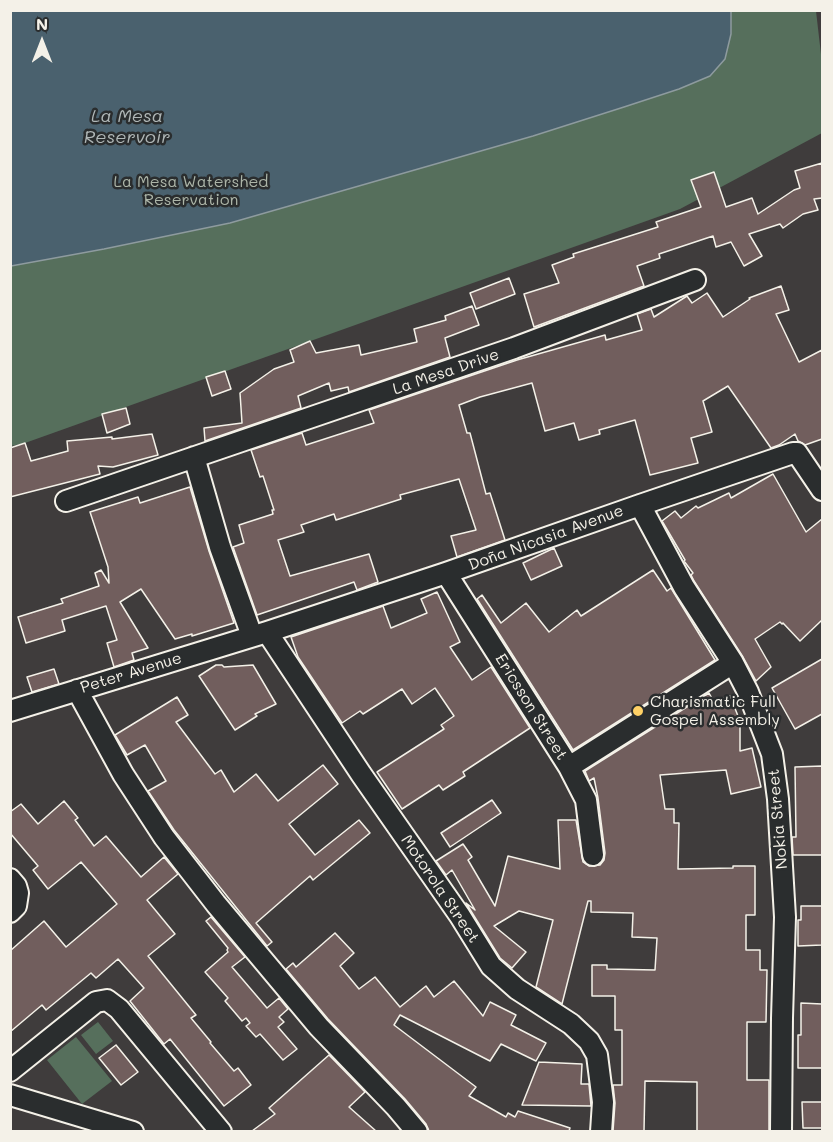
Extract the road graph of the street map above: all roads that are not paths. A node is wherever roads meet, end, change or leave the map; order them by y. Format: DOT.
graph roads {
  1 [pos="695,280"];
  2 [pos="194,457"];
  3 [pos="822,490"];
  4 [pos="66,501"];
  5 [pos="640,504"];
  6 [pos="446,573"];
  7 [pos="259,634"];
  8 [pos="733,663"];
  9 [pos="77,690"];
  10 [pos="10,711"];
  11 [pos="569,767"];
  12 [pos="593,855"];
  13 [pos="10,879"];
  14 [pos="10,912"];
  15 [pos="10,1071"];
  16 [pos="10,1095"];
  17 [pos="133,1131"];
  18 [pos="221,1131"];
  19 [pos="417,1131"];
  20 [pos="601,1131"];
  21 [pos="781,1131"];
  1 -- 2 [label="street, La Mesa Drive"];
  2 -- 4 [label="street, La Mesa Drive"];
  2 -- 7 [label="street"];
  3 -- 5 [label="street, Doña Nicasia Avenue"];
  5 -- 6 [label="street, Doña Nicasia Avenue"];
  5 -- 8 [label="street, Nokia Street"];
  6 -- 7 [label="street, Doña Nicasia Avenue"];
  6 -- 11 [label="street, Ericsson Street"];
  7 -- 9 [label="street, Peter Avenue"];
  7 -- 20 [label="street, Motorola Street"];
  8 -- 11 [label="street, Ericsson Street"];
  8 -- 21 [label="street, Nokia Street"];
  9 -- 10 [label="street, Peter Avenue"];
  9 -- 19 [label="street"];
  11 -- 12 [label="street"];
  13 -- 14 [label="street"];
  15 -- 18 [label="street"];
  16 -- 17 [label="street"];
}
